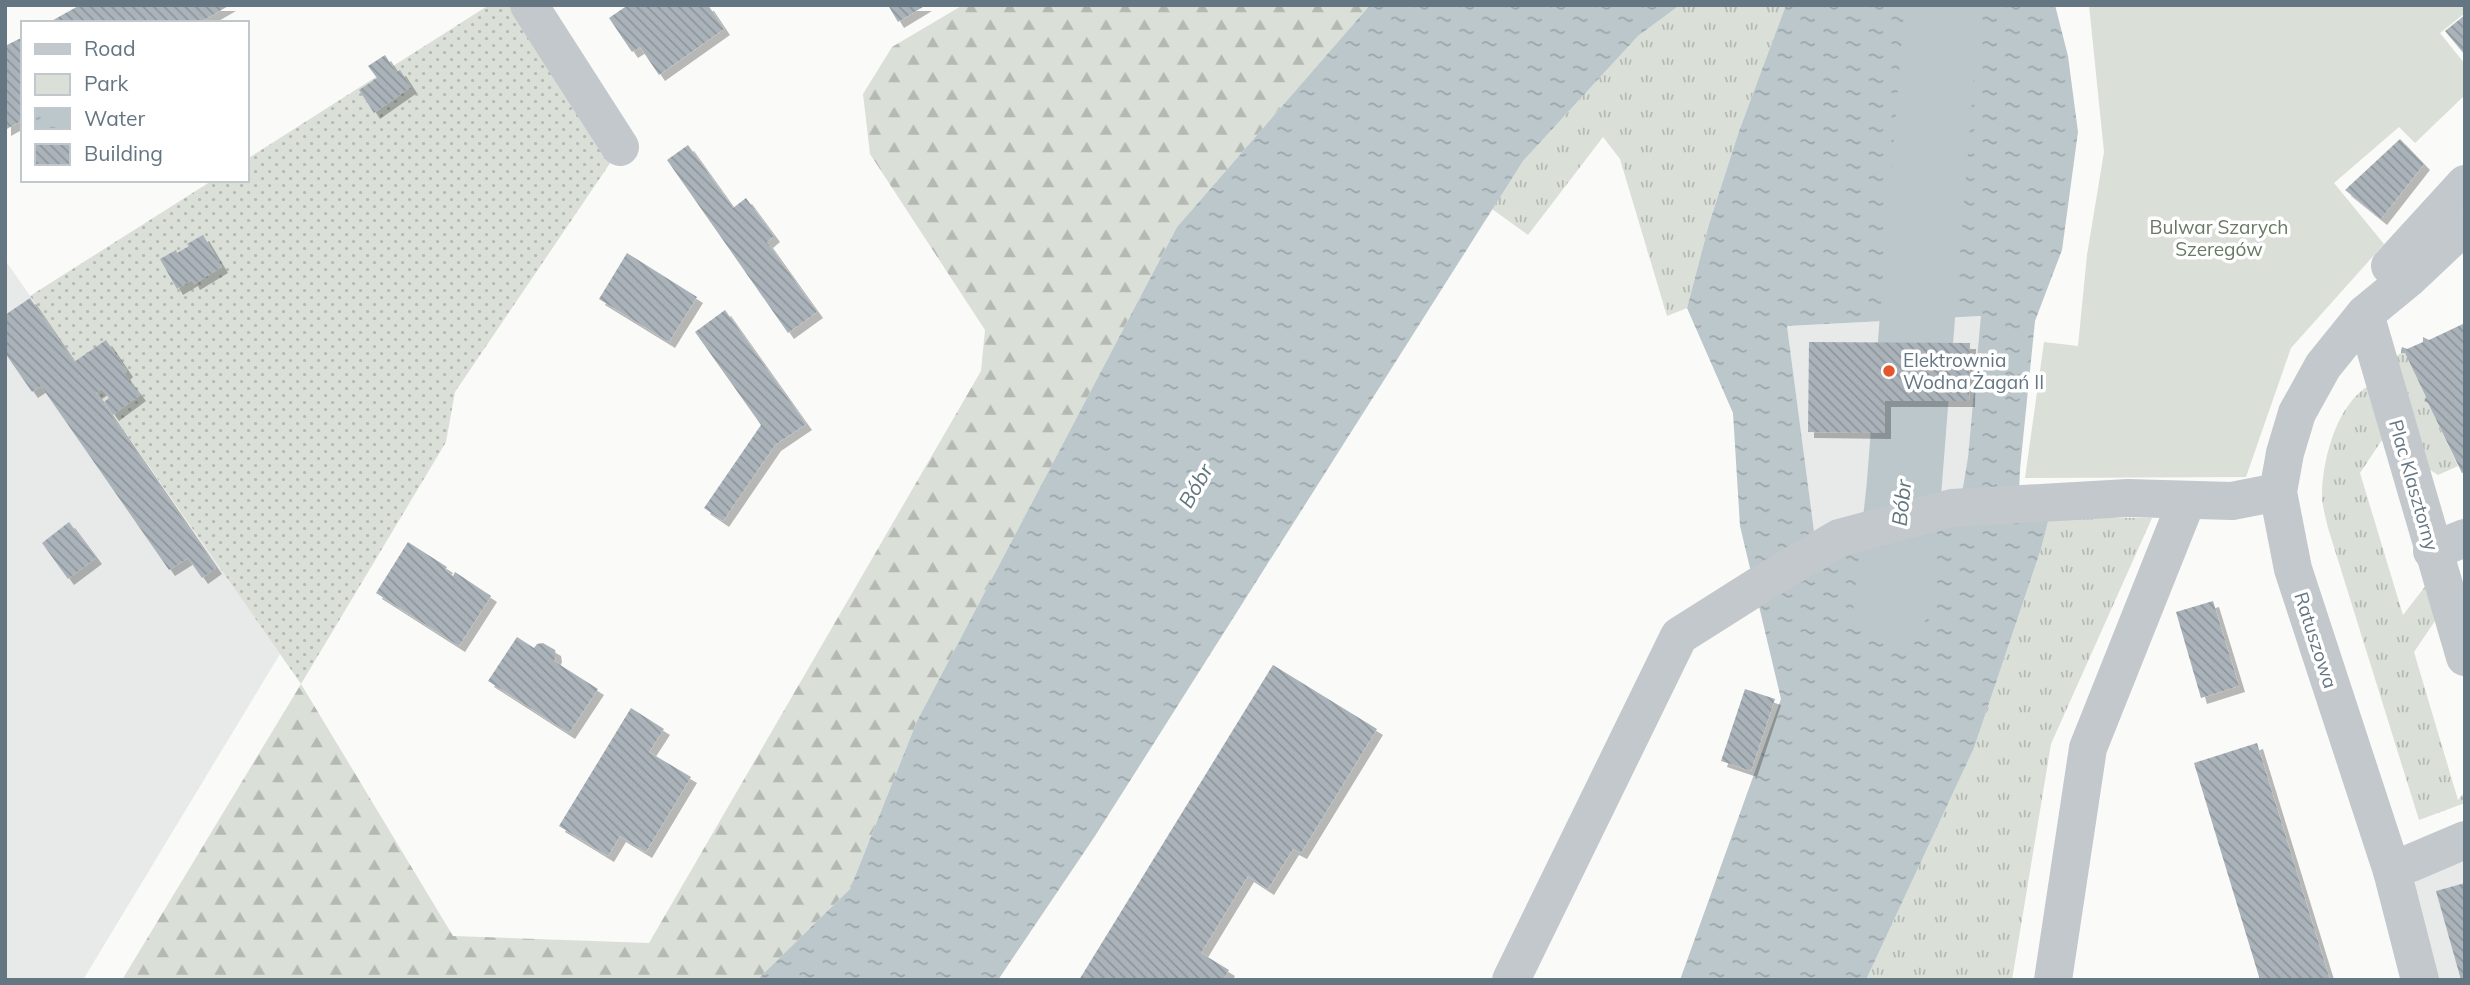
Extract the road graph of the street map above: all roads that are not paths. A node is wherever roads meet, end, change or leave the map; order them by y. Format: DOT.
graph roads {
  1 [pos="529,5"];
  2 [pos="620,147"];
  3 [pos="2465,184"];
  4 [pos="2465,225"];
  5 [pos="2365,314"];
  6 [pos="2278,492"];
  7 [pos="2188,500"];
  8 [pos="2449,545"];
  9 [pos="2459,617"];
  10 [pos="2465,657"];
  11 [pos="2465,840"];
  12 [pos="2392,871"];
  13 [pos="1511,980"];
  14 [pos="2053,980"];
  15 [pos="2420,980"];
  1 -- 2 [label="street"];
  3 -- 5 [label="street, Ratuszowa"];
  4 -- 5 [label="street, Ratuszowa"];
  5 -- 6 [label="street, Ratuszowa"];
  5 -- 8 [label="street, Plac Klasztorny"];
  6 -- 7 [label="street"];
  6 -- 12 [label="street, Ratuszowa"];
  7 -- 13 [label="street"];
  7 -- 14 [label="street"];
  8 -- 9 [label="street, Plac Klasztorny"];
  9 -- 10 [label="street, Plac Klasztorny"];
  11 -- 12 [label="street"];
  12 -- 15 [label="street, Ratuszowa"];
}
